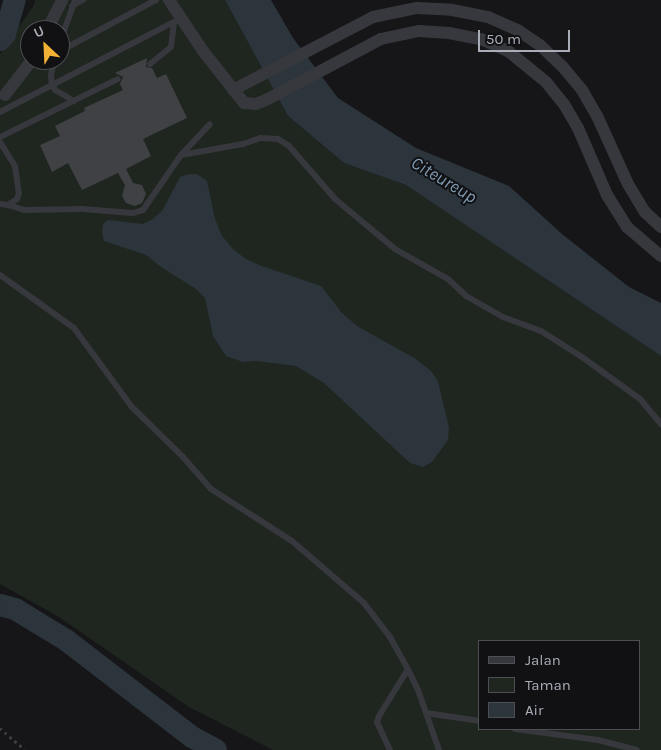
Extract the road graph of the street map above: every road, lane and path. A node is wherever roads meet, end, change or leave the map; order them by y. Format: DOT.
graph roads {
  1 [pos="83,0"];
  2 [pos="156,0"];
  3 [pos="168,0"];
  4 [pos="70,2"];
  5 [pos="55,20"];
  6 [pos="66,20"];
  7 [pos="178,20"];
  8 [pos="352,28"];
  9 [pos="70,46"];
  10 [pos="364,48"];
  11 [pos="150,64"];
  12 [pos="25,70"];
  13 [pos="52,70"];
  14 [pos="118,79"];
  15 [pos="52,86"];
  16 [pos="233,90"];
  17 [pos="74,100"];
  18 [pos="4,102"];
  19 [pos="210,124"];
  20 [pos="0,137"];
  21 [pos="0,142"];
  22 [pos="181,155"];
  23 [pos="0,204"];
  24 [pos="8,205"];
  25 [pos="661,227"];
  26 [pos="661,256"];
  27 [pos="0,275"];
  28 [pos="661,424"];
  29 [pos="408,669"];
  30 [pos="426,713"];
  31 [pos="478,721"];
  32 [pos="0,728"];
  33 [pos="523,730"];
  34 [pos="25,750"];
  35 [pos="390,750"];
  36 [pos="439,750"];
  37 [pos="637,750"];
  1 -- 4 [label="lane"];
  2 -- 9 [label="lane"];
  3 -- 7 [label="street"];
  4 -- 5 [label="street"];
  4 -- 6 [label="lane"];
  7 -- 11 [label="lane"];
  7 -- 15 [label="lane"];
  7 -- 16 [label="street"];
  8 -- 10 [label="street"];
  8 -- 16 [label="street"];
  8 -- 25 [label="street"];
  10 -- 16 [label="street"];
  10 -- 26 [label="street"];
  12 -- 18 [label="street"];
  13 -- 15 [label="lane"];
  14 -- 17 [label="lane"];
  15 -- 17 [label="lane"];
  15 -- 18 [label="lane"];
  17 -- 20 [label="lane"];
  19 -- 22 [label="lane"];
  21 -- 24 [label="lane"];
  22 -- 24 [label="lane"];
  22 -- 28 [label="lane"];
  23 -- 24 [label="lane"];
  27 -- 29 [label="lane"];
  29 -- 30 [label="lane"];
  29 -- 35 [label="lane"];
  30 -- 31 [label="lane"];
  30 -- 36 [label="lane"];
  32 -- 34 [label="path"];
  33 -- 37 [label="lane"];
}
